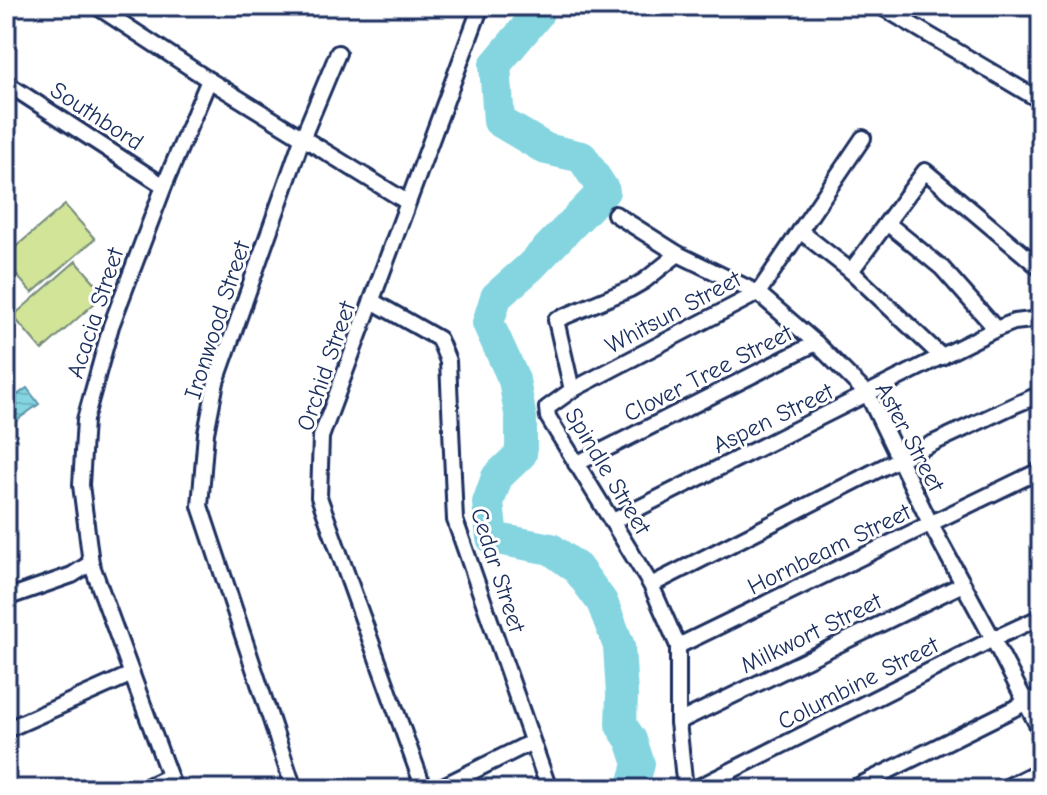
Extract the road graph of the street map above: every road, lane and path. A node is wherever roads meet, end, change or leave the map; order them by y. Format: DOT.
graph roads {
  1 [pos="96,6"];
  2 [pos="481,6"];
  3 [pos="880,6"];
  4 [pos="338,53"];
  5 [pos="209,80"];
  6 [pos="6,83"];
  7 [pos="1041,101"];
  8 [pos="863,138"];
  9 [pos="302,139"];
  10 [pos="164,186"];
  11 [pos="407,202"];
  12 [pos="615,214"];
  13 [pos="887,223"];
  14 [pos="800,231"];
  15 [pos="678,254"];
  16 [pos="1041,269"];
  17 [pos="851,271"];
  18 [pos="758,293"];
  19 [pos="372,301"];
  20 [pos="1041,319"];
  21 [pos="996,329"];
  22 [pos="816,343"];
  23 [pos="942,357"];
  24 [pos="572,390"];
  25 [pos="868,395"];
  26 [pos="1041,397"];
  27 [pos="899,459"];
  28 [pos="576,464"];
  29 [pos="1041,470"];
  30 [pos="613,521"];
  31 [pos="931,525"];
  32 [pos="91,563"];
  33 [pos="963,584"];
  34 [pos="651,585"];
  35 [pos="6,598"];
  36 [pos="1041,617"];
  37 [pos="993,639"];
  38 [pos="678,646"];
  39 [pos="132,674"];
  40 [pos="1041,695"];
  41 [pos="1026,703"];
  42 [pos="678,722"];
  43 [pos="6,730"];
  44 [pos="1041,732"];
  45 [pos="532,742"];
  46 [pos="1041,770"];
  47 [pos="172,783"];
  48 [pos="142,789"];
  49 [pos="294,789"];
  50 [pos="424,789"];
  51 [pos="437,789"];
  52 [pos="549,789"];
  53 [pos="685,789"];
  54 [pos="695,789"];
  55 [pos="852,789"];
  56 [pos="1003,789"];
  1 -- 5 [label="street"];
  2 -- 11 [label="street, Orchid Street"];
  3 -- 7 [label="street"];
  4 -- 9 [label="street, Ironwood Street"];
  5 -- 9 [label="street"];
  5 -- 10 [label="street, Acacia Street"];
  6 -- 10 [label="street, Southbord"];
  8 -- 14 [label="street, Whitsun Street"];
  9 -- 11 [label="street"];
  9 -- 49 [label="street, Ironwood Street"];
  10 -- 32 [label="street, Acacia Street"];
  11 -- 19 [label="street, Orchid Street"];
  12 -- 15 [label="street, Aster Street"];
  13 -- 16 [label="street"];
  13 -- 17 [label="street"];
  13 -- 21 [label="street"];
  14 -- 17 [label="street"];
  14 -- 18 [label="street, Whitsun Street"];
  15 -- 18 [label="street, Aster Street"];
  15 -- 24 [label="street, Spindle Street"];
  17 -- 23 [label="street"];
  18 -- 22 [label="street, Aster Street"];
  18 -- 24 [label="street, Whitsun Street"];
  19 -- 45 [label="street, Cedar Street"];
  19 -- 50 [label="street, Orchid Street"];
  20 -- 21 [label="street, Aspen Street"];
  21 -- 23 [label="street, Aspen Street"];
  22 -- 25 [label="street, Aster Street"];
  22 -- 28 [label="street, Clover Tree Street"];
  23 -- 25 [label="street, Aspen Street"];
  24 -- 28 [label="street, Spindle Street"];
  25 -- 27 [label="street, Aster Street"];
  25 -- 30 [label="street, Aspen Street"];
  26 -- 27 [label="street"];
  27 -- 31 [label="street, Aster Street"];
  27 -- 34 [label="street"];
  28 -- 30 [label="street, Spindle Street"];
  29 -- 31 [label="street, Hornbeam Street"];
  30 -- 34 [label="street, Spindle Street"];
  31 -- 33 [label="street, Aster Street"];
  31 -- 38 [label="street, Hornbeam Street"];
  32 -- 35 [label="street"];
  32 -- 39 [label="street, Acacia Street"];
  33 -- 37 [label="street, Aster Street"];
  33 -- 42 [label="street, Milkwort Street"];
  34 -- 38 [label="street, Spindle Street"];
  36 -- 37 [label="street, Columbine Street"];
  37 -- 41 [label="street, Aster Street"];
  37 -- 54 [label="street, Columbine Street"];
  38 -- 42 [label="street, Spindle Street"];
  39 -- 43 [label="street"];
  39 -- 47 [label="street, Acacia Street"];
  40 -- 41 [label="street"];
  41 -- 44 [label="street, Aster Street"];
  41 -- 55 [label="street"];
  42 -- 53 [label="street, Spindle Street"];
  45 -- 51 [label="street"];
  45 -- 52 [label="street, Cedar Street"];
  46 -- 56 [label="street"];
  47 -- 48 [label="street"];
}
